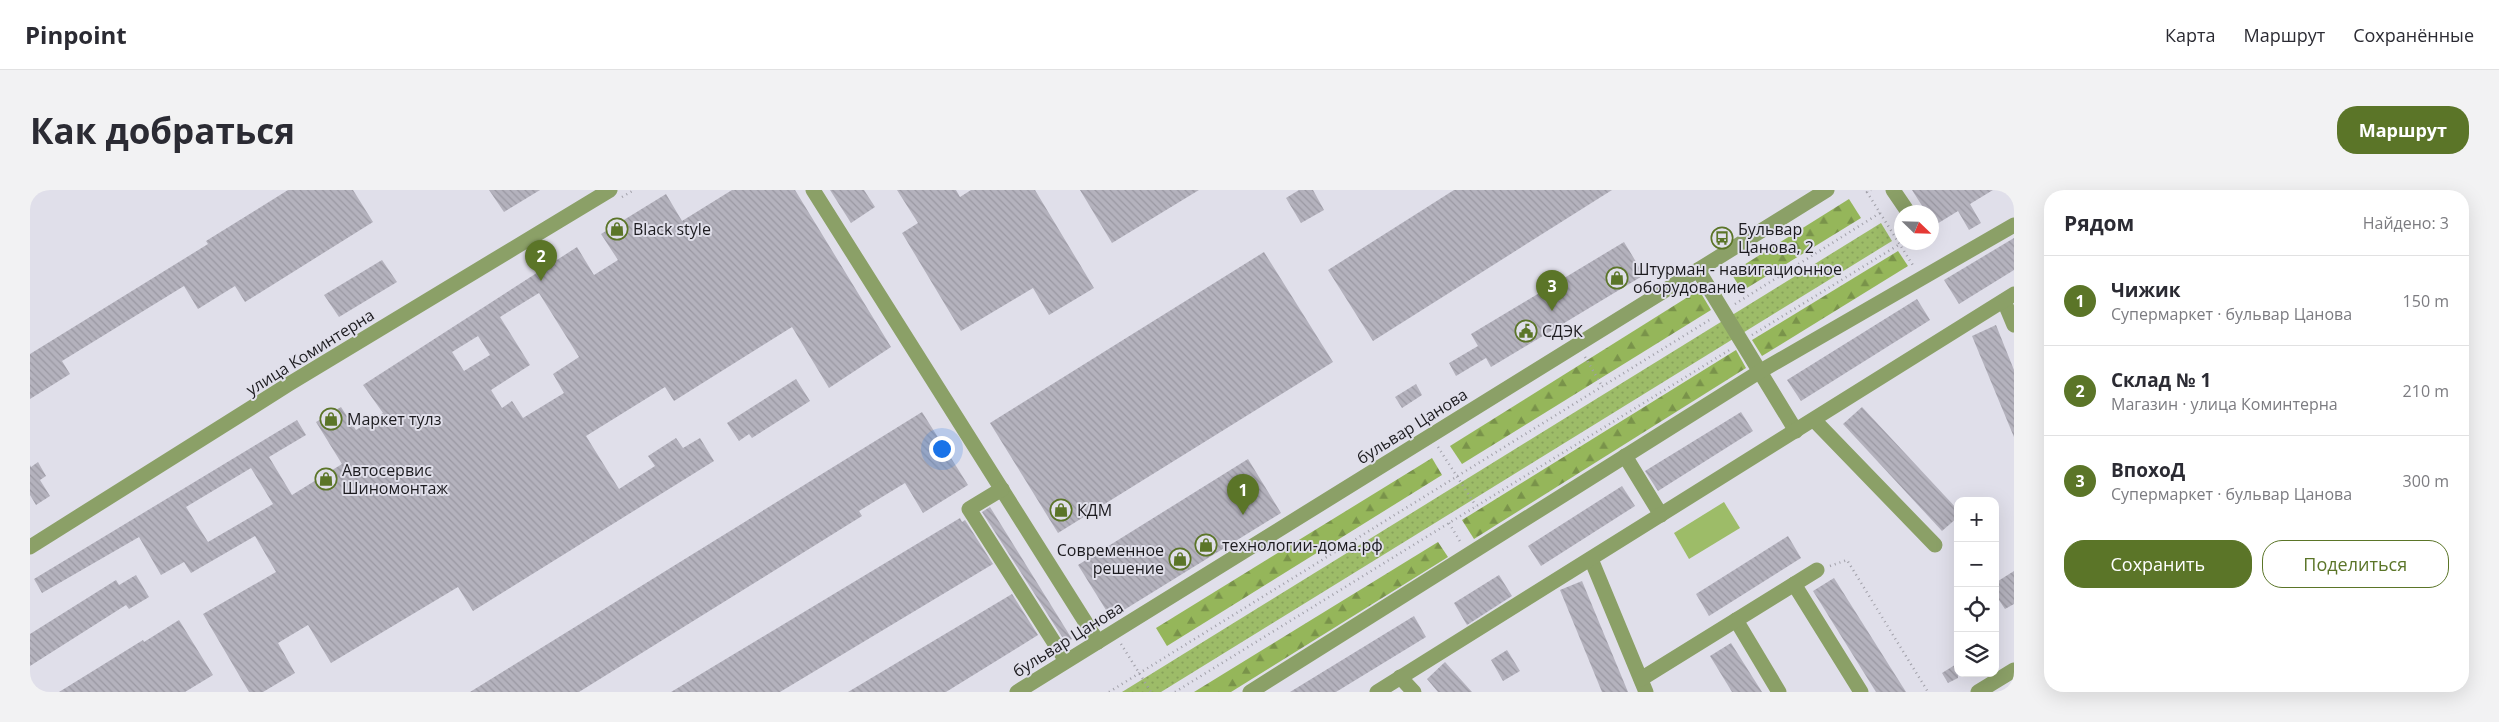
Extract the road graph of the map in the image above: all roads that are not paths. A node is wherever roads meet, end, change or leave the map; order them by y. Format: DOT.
graph roads {
  1 [pos="610,190"];
  2 [pos="813,190"];
  3 [pos="1827,190"];
  4 [pos="1893,190"];
  5 [pos="1903,205"];
  6 [pos="2014,225"];
  7 [pos="1698,270"];
  8 [pos="2009,298"];
  9 [pos="2014,325"];
  10 [pos="1759,372"];
  11 [pos="1814,420"];
  12 [pos="1796,431"];
  13 [pos="1625,456"];
  14 [pos="1002,489"];
  15 [pos="1661,515"];
  16 [pos="1935,545"];
  17 [pos="30,547"];
  18 [pos="1591,559"];
  19 [pos="1817,570"];
  20 [pos="1794,584"];
  21 [pos="1736,620"];
  22 [pos="1098,642"];
  23 [pos="1066,662"];
  24 [pos="2014,670"];
  25 [pos="1400,677"];
  26 [pos="1644,686"];
  27 [pos="1017,692"];
  28 [pos="1250,692"];
  29 [pos="1376,692"];
  30 [pos="1414,692"];
  31 [pos="1780,692"];
  32 [pos="1861,692"];
  33 [pos="1978,692"];
  1 -- 17 [label="street, улица Коминтерна"];
  2 -- 14 [label="street"];
  3 -- 7 [label="street, бульвар Цанова"];
  4 -- 5 [label="street"];
  6 -- 10 [label="street"];
  7 -- 10 [label="street"];
  7 -- 22 [label="street, бульвар Цанова"];
  8 -- 9 [label="street"];
  8 -- 11 [label="street"];
  10 -- 12 [label="street"];
  10 -- 13 [label="street"];
  11 -- 12 [label="street"];
  11 -- 16 [label="street"];
  12 -- 15 [label="street"];
  13 -- 15 [label="street"];
  13 -- 28 [label="street"];
  14 -- 22 [label="street"];
  14 -- 23 [label="street"];
  15 -- 18 [label="street"];
  18 -- 25 [label="street"];
  18 -- 26 [label="street"];
  19 -- 20 [label="street"];
  20 -- 21 [label="street"];
  20 -- 32 [label="street"];
  21 -- 26 [label="street"];
  21 -- 31 [label="street"];
  22 -- 23 [label="street, бульвар Цанова"];
  23 -- 27 [label="street, бульвар Цанова"];
  24 -- 33 [label="street"];
  25 -- 29 [label="street"];
  25 -- 30 [label="street"];
}
